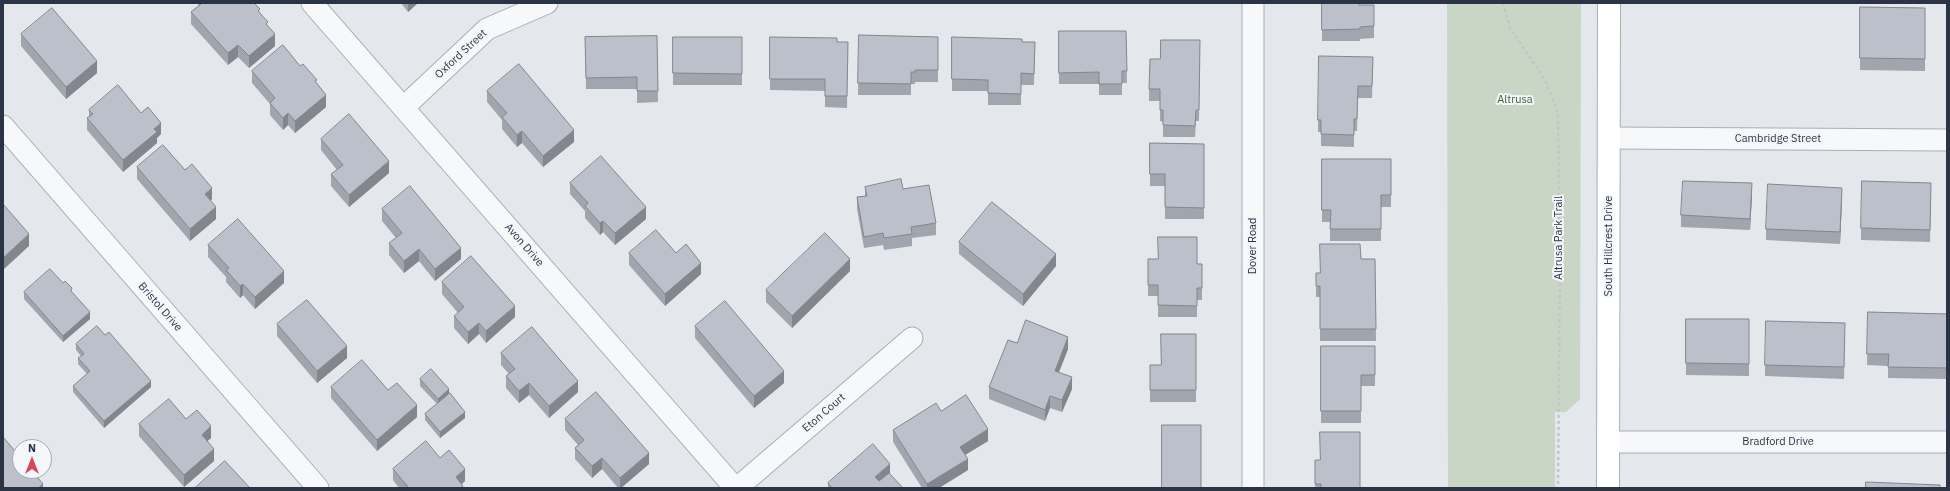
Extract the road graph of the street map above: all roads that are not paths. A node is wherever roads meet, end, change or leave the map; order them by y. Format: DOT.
graph roads {
  1 [pos="312,3"];
  2 [pos="547,3"];
  3 [pos="1253,3"];
  4 [pos="1609,3"];
  5 [pos="404,107"];
  6 [pos="3,126"];
  7 [pos="1609,138"];
  8 [pos="1947,140"];
  9 [pos="912,338"];
  10 [pos="1609,442"];
  11 [pos="1947,442"];
  12 [pos="318,488"];
  13 [pos="736,488"];
  14 [pos="1254,488"];
  15 [pos="1608,488"];
  1 -- 5 [label="street, Avon Drive"];
  2 -- 5 [label="street, Oxford Street"];
  3 -- 14 [label="street, Dover Road"];
  4 -- 7 [label="street, South Hillcrest Drive"];
  5 -- 13 [label="street, Avon Drive"];
  6 -- 12 [label="street, Bristol Drive"];
  7 -- 8 [label="street, Cambridge Street"];
  7 -- 10 [label="street, South Hillcrest Drive"];
  9 -- 13 [label="street, Eton Court"];
  10 -- 11 [label="street, Bradford Drive"];
  10 -- 15 [label="street, South Hillcrest Drive"];
}
